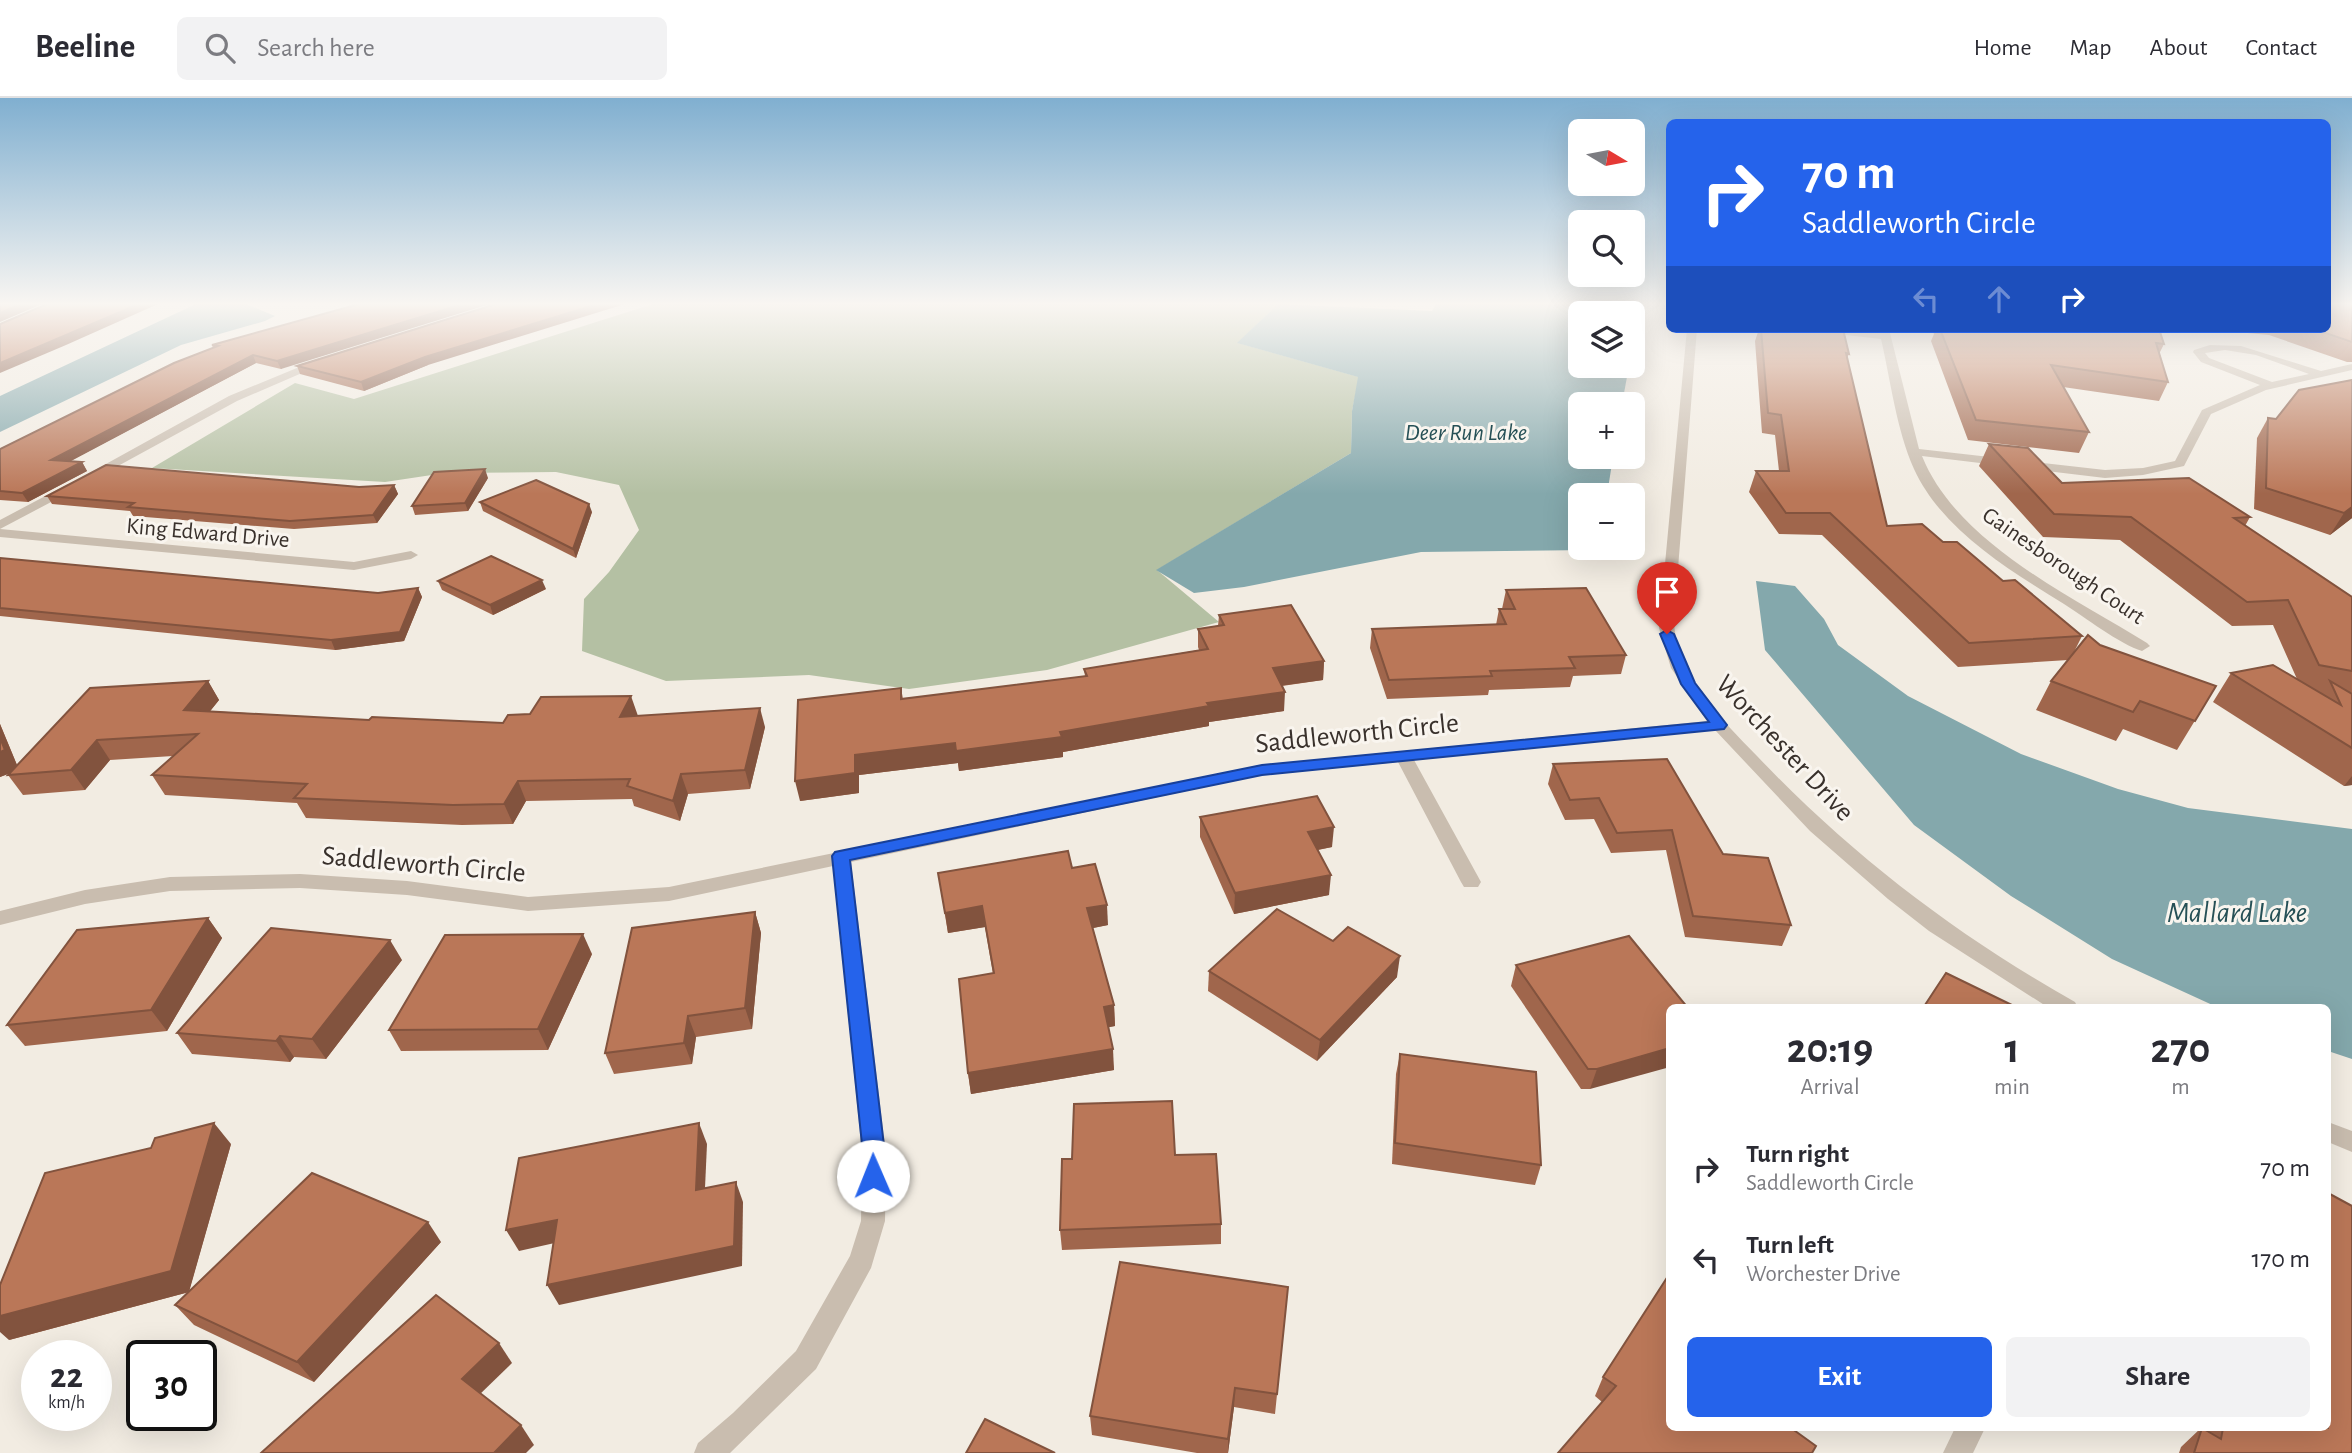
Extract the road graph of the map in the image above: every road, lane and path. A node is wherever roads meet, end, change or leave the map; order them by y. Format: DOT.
graph roads {
  1 [pos="303,367"];
  2 [pos="1689,367"];
  3 [pos="1893,367"];
  4 [pos="2225,367"];
  5 [pos="2299,367"];
  6 [pos="2351,367"];
  7 [pos="2320,374"];
  8 [pos="2271,385"];
  9 [pos="1915,453"];
  10 [pos="0,525"];
  11 [pos="0,533"];
  12 [pos="411,555"];
  13 [pos="2141,646"];
  14 [pos="1719,725"];
  15 [pos="1404,758"];
  16 [pos="841,856"];
  17 [pos="1471,882"];
  18 [pos="0,918"];
  19 [pos="2060,1004"];
  20 [pos="2331,1133"];
  21 [pos="2352,1142"];
  22 [pos="1969,1431"];
  23 [pos="708,1453"];
  24 [pos="1956,1453"];
  1 -- 10 [label="street"];
  2 -- 14 [label="street, Worchester Drive"];
  3 -- 9 [label="street, Gainesborough Court"];
  4 -- 8 [label="street"];
  5 -- 7 [label="street"];
  6 -- 7 [label="street"];
  7 -- 8 [label="street"];
  8 -- 9 [label="street"];
  9 -- 13 [label="street, Gainesborough Court"];
  11 -- 12 [label="street, King Edward Drive"];
  14 -- 15 [label="street, Saddleworth Circle"];
  14 -- 19 [label="street, Worchester Drive"];
  15 -- 16 [label="street, Saddleworth Circle"];
  15 -- 17 [label="street"];
  16 -- 18 [label="street, Saddleworth Circle"];
  16 -- 23 [label="street"];
  20 -- 21 [label="street"];
  22 -- 24 [label="street"];
}
